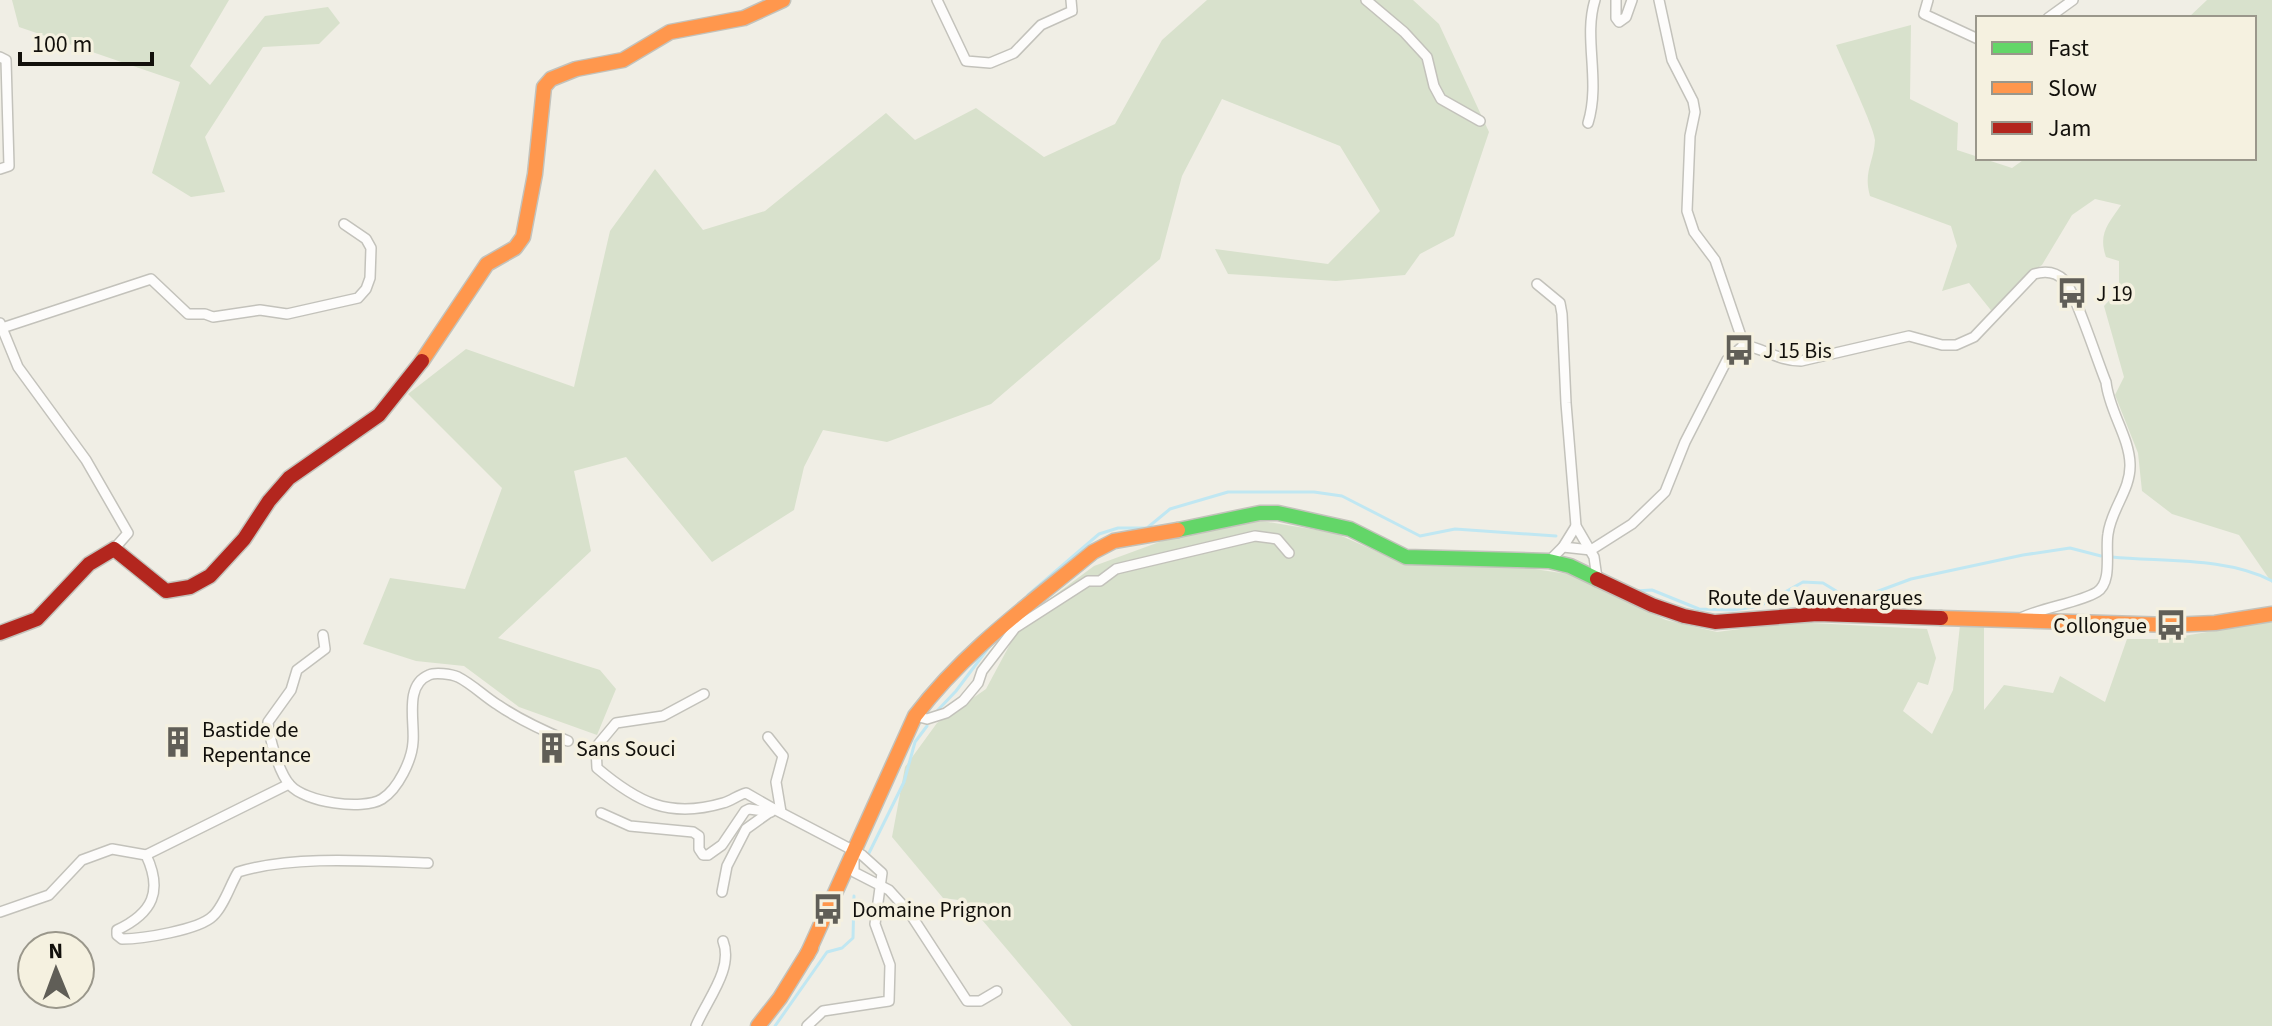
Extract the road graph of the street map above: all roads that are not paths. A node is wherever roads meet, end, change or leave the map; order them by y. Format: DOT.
graph roads {
  1 [pos="783,0"];
  2 [pos="937,0"];
  3 [pos="1071,0"];
  4 [pos="1366,0"];
  5 [pos="1595,0"];
  6 [pos="1616,0"];
  7 [pos="1632,0"];
  8 [pos="1659,0"];
  9 [pos="1928,0"];
  10 [pos="2073,0"];
  11 [pos="2051,16"];
  12 [pos="1976,38"];
  13 [pos="0,57"];
  14 [pos="1480,121"];
  15 [pos="1588,123"];
  16 [pos="0,169"];
  17 [pos="344,224"];
  18 [pos="1537,284"];
  19 [pos="1,326"];
  20 [pos="1744,345"];
  21 [pos="1576,526"];
  22 [pos="1563,547"];
  23 [pos="114,549"];
  24 [pos="1591,550"];
  25 [pos="1289,553"];
  26 [pos="1549,561"];
  27 [pos="1597,578"];
  28 [pos="2272,614"];
  29 [pos="2047,616"];
  30 [pos="1011,624"];
  31 [pos="0,633"];
  32 [pos="323,635"];
  33 [pos="704,694"];
  34 [pos="915,716"];
  35 [pos="768,737"];
  36 [pos="568,741"];
  37 [pos="289,784"];
  38 [pos="775,811"];
  39 [pos="601,813"];
  40 [pos="146,855"];
  41 [pos="862,855"];
  42 [pos="428,863"];
  43 [pos="858,874"];
  44 [pos="880,888"];
  45 [pos="722,892"];
  46 [pos="0,912"];
  47 [pos="723,941"];
  48 [pos="807,955"];
  49 [pos="997,991"];
  50 [pos="696,1026"];
  51 [pos="758,1026"];
  52 [pos="807,1026"];
  1 -- 23 [label="main road"];
  2 -- 3 [label="street"];
  4 -- 14 [label="street"];
  5 -- 15 [label="street"];
  6 -- 7 [label="street"];
  8 -- 20 [label="street"];
  9 -- 12 [label="street"];
  10 -- 11 [label="street"];
  13 -- 16 [label="street"];
  17 -- 19 [label="street"];
  18 -- 21 [label="street"];
  19 -- 23 [label="street"];
  20 -- 24 [label="street"];
  20 -- 29 [label="street"];
  21 -- 22 [label="street"];
  21 -- 24 [label="street"];
  22 -- 24 [label="street"];
  22 -- 26 [label="street"];
  23 -- 31 [label="main road"];
  24 -- 27 [label="street"];
  25 -- 30 [label="street"];
  26 -- 27 [label="main road, Route de Vauvenargues"];
  26 -- 30 [label="main road, Route de Vauvenargues"];
  27 -- 29 [label="main road, Route de Vauvenargues"];
  28 -- 29 [label="main road, Route de Vauvenargues"];
  30 -- 34 [label="main road, Route de Vauvenargues"];
  30 -- 34 [label="street"];
  32 -- 37 [label="street"];
  33 -- 38 [label="street"];
  34 -- 41 [label="main road, Route de Vauvenargues"];
  35 -- 38 [label="street"];
  36 -- 37 [label="street"];
  37 -- 40 [label="street"];
  38 -- 39 [label="street"];
  38 -- 41 [label="street"];
  38 -- 45 [label="street"];
  40 -- 42 [label="street"];
  40 -- 46 [label="street"];
  41 -- 43 [label="main road, Route de Vauvenargues"];
  41 -- 44 [label="street"];
  41 -- 48 [label="main road, Route de Vauvenargues"];
  43 -- 44 [label="street"];
  43 -- 48 [label="main road, Route de Vauvenargues"];
  44 -- 49 [label="street"];
  44 -- 52 [label="street"];
  47 -- 50 [label="street"];
  48 -- 51 [label="main road, Route de Vauvenargues"];
}
